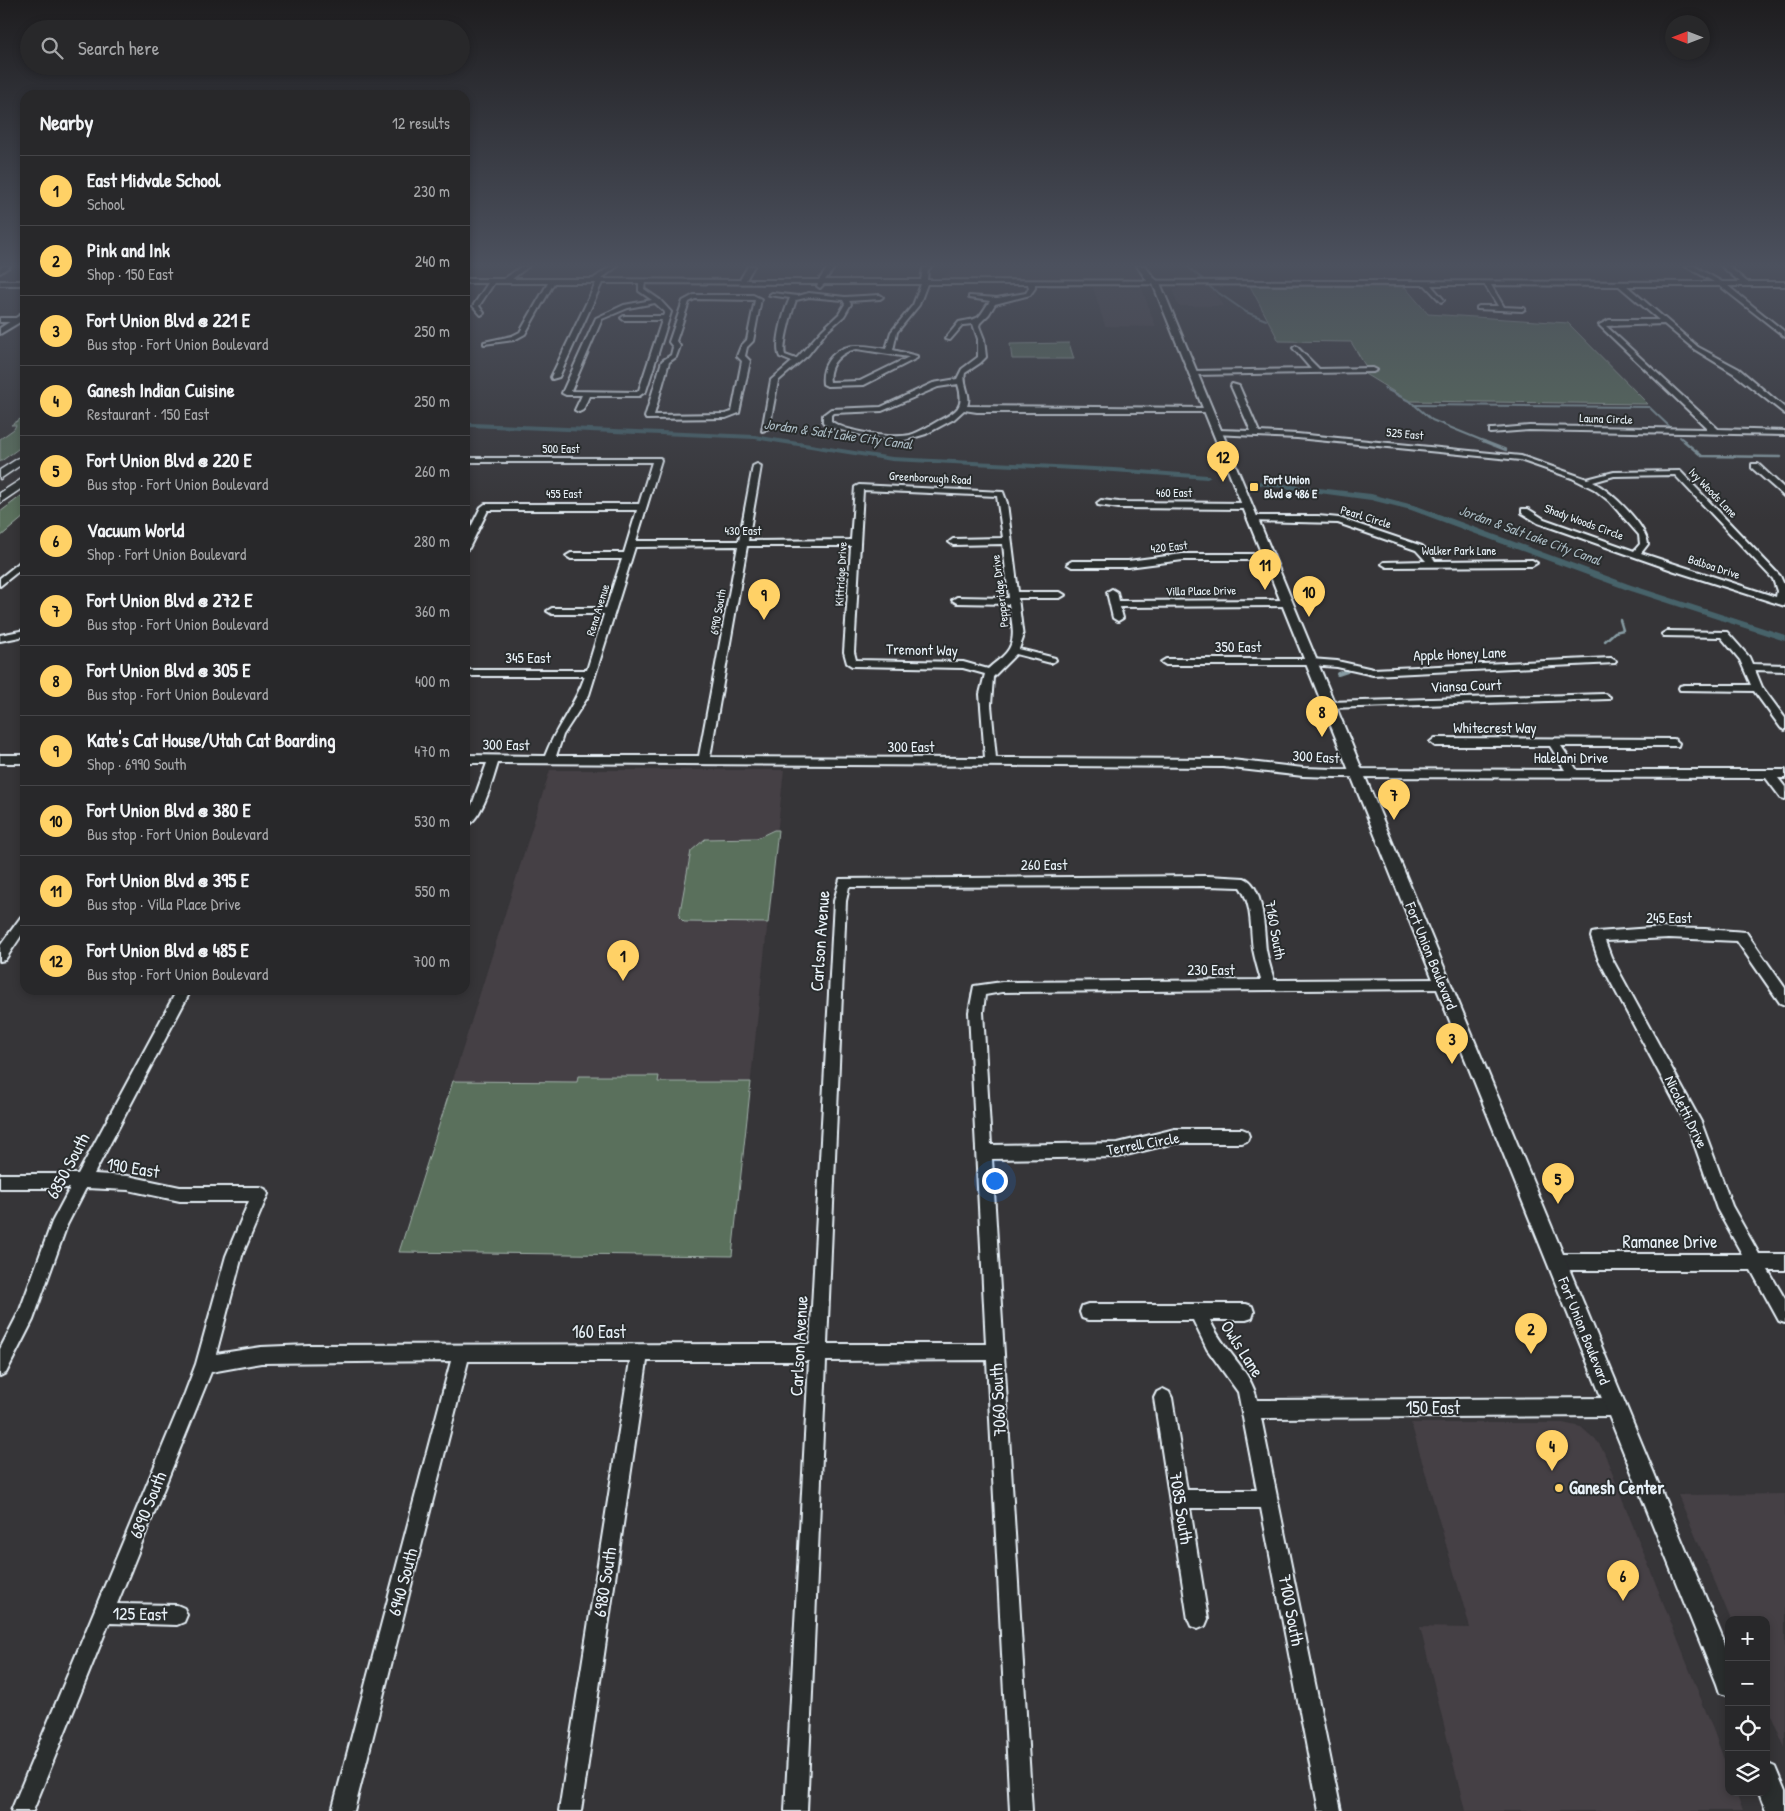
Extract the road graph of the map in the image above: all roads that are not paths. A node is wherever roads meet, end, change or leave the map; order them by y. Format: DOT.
graph roads {
  1 [pos="567,351"];
  2 [pos="584,351"];
  3 [pos="655,351"];
  4 [pos="676,351"];
  5 [pos="742,351"];
  6 [pos="780,351"];
  7 [pos="809,351"];
  8 [pos="843,351"];
  9 [pos="879,351"];
  10 [pos="982,351"];
  11 [pos="1184,351"];
  12 [pos="1298,351"];
  13 [pos="1630,351"];
  14 [pos="1700,351"];
  15 [pos="889,352"];
  16 [pos="796,361"];
  17 [pos="1373,370"];
  18 [pos="1318,372"];
  19 [pos="1193,373"];
  20 [pos="555,377"];
  21 [pos="960,381"];
  22 [pos="1235,386"];
  23 [pos="586,395"];
  24 [pos="963,408"];
  25 [pos="579,410"];
  26 [pos="1208,410"];
  27 [pos="1785,412"];
  28 [pos="765,429"];
  29 [pos="1493,430"];
  30 [pos="1217,432"];
  31 [pos="1256,433"];
  32 [pos="1717,433"];
  33 [pos="1785,434"];
  34 [pos="470,460"];
  35 [pos="657,460"];
  36 [pos="20,462"];
  37 [pos="757,466"];
  38 [pos="1755,466"];
  39 [pos="0,476"];
  40 [pos="1587,481"];
  41 [pos="20,484"];
  42 [pos="860,488"];
  43 [pos="1000,494"];
  44 [pos="1785,494"];
  45 [pos="0,499"];
  46 [pos="1101,503"];
  47 [pos="1247,506"];
  48 [pos="642,507"];
  49 [pos="1525,511"];
  50 [pos="1252,519"];
  51 [pos="470,538"];
  52 [pos="953,542"];
  53 [pos="1007,542"];
  54 [pos="631,544"];
  55 [pos="743,544"];
  56 [pos="855,544"];
  57 [pos="1636,554"];
  58 [pos="571,556"];
  59 [pos="627,556"];
  60 [pos="1268,557"];
  61 [pos="1532,563"];
  62 [pos="1072,564"];
  63 [pos="1387,564"];
  64 [pos="1432,564"];
  65 [pos="20,565"];
  66 [pos="0,583"];
  67 [pos="1112,592"];
  68 [pos="1060,595"];
  69 [pos="1014,598"];
  70 [pos="957,600"];
  71 [pos="1782,602"];
  72 [pos="1287,603"];
  73 [pos="1115,604"];
  74 [pos="552,611"];
  75 [pos="610,611"];
  76 [pos="1118,618"];
  77 [pos="1667,634"];
  78 [pos="20,635"];
  79 [pos="0,638"];
  80 [pos="1014,651"];
  81 [pos="1051,660"];
  82 [pos="1610,661"];
  83 [pos="1166,662"];
  84 [pos="1311,662"];
  85 [pos="852,663"];
  86 [pos="1748,667"];
  87 [pos="1785,668"];
  88 [pos="470,673"];
  89 [pos="591,673"];
  90 [pos="991,673"];
  91 [pos="1684,688"];
  92 [pos="1756,688"];
  93 [pos="1605,697"];
  94 [pos="1328,705"];
  95 [pos="1785,726"];
  96 [pos="1435,742"];
  97 [pos="1554,743"];
  98 [pos="1674,743"];
  99 [pos="5,759"];
  100 [pos="20,759"];
  101 [pos="470,759"];
  102 [pos="494,760"];
  103 [pos="549,760"];
  104 [pos="704,762"];
  105 [pos="992,762"];
  106 [pos="0,771"];
  107 [pos="1356,773"];
  108 [pos="1573,773"];
  109 [pos="1769,774"];
  110 [pos="1785,774"];
  111 [pos="1785,795"];
  112 [pos="470,817"];
  113 [pos="844,882"];
  114 [pos="1244,883"];
  115 [pos="20,927"];
  116 [pos="1597,937"];
  117 [pos="0,956"];
  118 [pos="1443,984"];
  119 [pos="1269,986"];
  120 [pos="979,990"];
  121 [pos="181,995"];
  122 [pos="1785,999"];
  123 [pos="1242,1136"];
  124 [pos="984,1152"];
  125 [pos="0,1181"];
  126 [pos="82,1181"];
  127 [pos="260,1194"];
  128 [pos="1556,1262"];
  129 [pos="1754,1262"];
  130 [pos="1785,1262"];
  131 [pos="1088,1312"];
  132 [pos="1199,1312"];
  133 [pos="1246,1312"];
  134 [pos="1785,1315"];
  135 [pos="640,1352"];
  136 [pos="995,1352"];
  137 [pos="462,1353"];
  138 [pos="818,1353"];
  139 [pos="205,1364"];
  140 [pos="0,1367"];
  141 [pos="1164,1398"];
  142 [pos="1616,1407"];
  143 [pos="1251,1409"];
  144 [pos="1179,1499"];
  145 [pos="1269,1499"];
  146 [pos="104,1613"];
  147 [pos="177,1615"];
  148 [pos="1198,1619"];
  149 [pos="1725,1674"];
  150 [pos="1770,1786"];
  151 [pos="22,1811"];
  152 [pos="343,1811"];
  153 [pos="570,1811"];
  154 [pos="796,1811"];
  155 [pos="1021,1811"];
  156 [pos="1330,1811"];
  157 [pos="1780,1811"];
  1 -- 20 [label="street"];
  2 -- 23 [label="street"];
  3 -- 23 [label="street"];
  4 -- 5 [label="street"];
  6 -- 16 [label="street"];
  7 -- 16 [label="street"];
  8 -- 15 [label="street"];
  9 -- 15 [label="street"];
  10 -- 21 [label="street"];
  11 -- 19 [label="main road, Fort Union Boulevard"];
  12 -- 18 [label="street"];
  13 -- 32 [label="street"];
  14 -- 27 [label="street"];
  16 -- 28 [label="street"];
  17 -- 18 [label="street"];
  18 -- 19 [label="street"];
  19 -- 26 [label="main road, Fort Union Boulevard"];
  21 -- 24 [label="street"];
  21 -- 24 [label="street"];
  22 -- 31 [label="street"];
  23 -- 25 [label="street"];
  24 -- 26 [label="street"];
  26 -- 30 [label="main road, Fort Union Boulevard"];
  29 -- 32 [label="street, Launa Circle"];
  30 -- 31 [label="street, 525 East"];
  30 -- 47 [label="main road, Fort Union Boulevard"];
  31 -- 40 [label="street, 525 East"];
  32 -- 33 [label="street, Launa Circle"];
  34 -- 35 [label="street, 500 East"];
  35 -- 48 [label="street, Rena Avenue"];
  36 -- 39 [label="highway"];
  37 -- 55 [label="street, 6990 South"];
  38 -- 44 [label="street"];
  40 -- 57 [label="street, 525 East"];
  40 -- 71 [label="street, Ivy Woods Lane"];
  41 -- 45 [label="highway"];
  42 -- 43 [label="street, Greenborough Road"];
  42 -- 56 [label="street, Kittridge Drive"];
  43 -- 53 [label="street, Pepperidge Drive"];
  46 -- 47 [label="street, 460 East"];
  47 -- 50 [label="main road, Fort Union Boulevard"];
  48 -- 51 [label="street, 455 East"];
  48 -- 54 [label="street, Rena Avenue"];
  49 -- 57 [label="street, Shady Woods Circle"];
  50 -- 60 [label="main road, Fort Union Boulevard"];
  50 -- 64 [label="street, Pearl Circle"];
  52 -- 53 [label="street"];
  53 -- 69 [label="street, Pepperidge Drive"];
  54 -- 55 [label="street, 430 East"];
  54 -- 59 [label="street, Rena Avenue"];
  55 -- 56 [label="street, 430 East"];
  55 -- 104 [label="street, 6990 South"];
  56 -- 85 [label="street, Kittridge Drive"];
  57 -- 71 [label="street, Balboa Drive"];
  58 -- 59 [label="street"];
  59 -- 75 [label="street, Rena Avenue"];
  60 -- 62 [label="street, 420 East"];
  60 -- 72 [label="main road, Fort Union Boulevard"];
  61 -- 64 [label="street, Walker Park Lane"];
  63 -- 64 [label="street, Walker Park Lane"];
  65 -- 66 [label="street"];
  67 -- 73 [label="street"];
  68 -- 69 [label="street"];
  69 -- 70 [label="street"];
  69 -- 80 [label="street, Pepperidge Drive"];
  72 -- 73 [label="street, Villa Place Drive"];
  72 -- 84 [label="main road, Fort Union Boulevard"];
  73 -- 76 [label="street"];
  74 -- 75 [label="street"];
  75 -- 89 [label="street, Rena Avenue"];
  77 -- 86 [label="street"];
  78 -- 79 [label="street"];
  80 -- 81 [label="street"];
  80 -- 90 [label="street"];
  82 -- 84 [label="street, Apple Honey Lane"];
  83 -- 84 [label="street, 350 East"];
  84 -- 94 [label="main road, Fort Union Boulevard"];
  85 -- 90 [label="street, Tremont Way"];
  86 -- 87 [label="street"];
  86 -- 92 [label="street"];
  88 -- 89 [label="street, 345 East"];
  89 -- 103 [label="street, Rena Avenue"];
  90 -- 105 [label="street"];
  91 -- 92 [label="street"];
  92 -- 95 [label="street"];
  93 -- 94 [label="street, Viansa Court"];
  94 -- 107 [label="main road, Fort Union Boulevard"];
  96 -- 97 [label="street, Whitecrest Way"];
  97 -- 98 [label="street, Whitecrest Way"];
  97 -- 108 [label="street, Whitecrest Way"];
  99 -- 100 [label="street"];
  99 -- 106 [label="street"];
  101 -- 102 [label="street, 300 East"];
  102 -- 103 [label="street, 300 East"];
  102 -- 112 [label="street"];
  103 -- 104 [label="street, 300 East"];
  104 -- 105 [label="street, 300 East"];
  105 -- 107 [label="street, 300 East"];
  107 -- 108 [label="street, Halelani Drive"];
  107 -- 118 [label="main road, Fort Union Boulevard"];
  108 -- 109 [label="street, Halelani Drive"];
  109 -- 110 [label="street, Halelani Drive"];
  109 -- 111 [label="street"];
  113 -- 114 [label="street, 260 East"];
  113 -- 138 [label="street, Carlson Avenue"];
  114 -- 119 [label="street, 7160 South"];
  115 -- 117 [label="street"];
  116 -- 122 [label="street, 245 East"];
  116 -- 129 [label="street, Nicoletti Drive"];
  118 -- 119 [label="street, 230 East"];
  118 -- 128 [label="main road, Fort Union Boulevard"];
  119 -- 120 [label="street, 230 East"];
  120 -- 124 [label="street, 7060 South"];
  121 -- 126 [label="street, 6850 South"];
  123 -- 124 [label="street, Terrell Circle"];
  124 -- 136 [label="street, 7060 South"];
  125 -- 126 [label="street, 190 East"];
  126 -- 127 [label="street, 190 East"];
  126 -- 140 [label="street, 6850 South"];
  127 -- 139 [label="street, 6890 South"];
  128 -- 129 [label="street, Ramanee Drive"];
  128 -- 142 [label="main road, Fort Union Boulevard"];
  129 -- 130 [label="street, Ramanee Drive"];
  129 -- 134 [label="street, Nicoletti Drive"];
  131 -- 132 [label="street, Owls Lane"];
  132 -- 133 [label="street, Owls Lane"];
  132 -- 143 [label="street, Owls Lane"];
  135 -- 137 [label="street, 160 East"];
  135 -- 138 [label="street, 160 East"];
  135 -- 153 [label="street, 6980 South"];
  136 -- 138 [label="street, 160 East"];
  136 -- 155 [label="street, 7060 South"];
  137 -- 139 [label="street, 160 East"];
  137 -- 152 [label="street, 6940 South"];
  138 -- 154 [label="street, Carlson Avenue"];
  139 -- 146 [label="street, 6890 South"];
  141 -- 144 [label="street, 7085 South"];
  142 -- 143 [label="street, 150 East"];
  142 -- 149 [label="main road, Fort Union Boulevard"];
  143 -- 145 [label="street, 7100 South"];
  144 -- 145 [label="street"];
  144 -- 148 [label="street, 7085 South"];
  145 -- 156 [label="street, 7100 South"];
  146 -- 147 [label="street, 125 East"];
  146 -- 151 [label="street, 6890 South"];
  150 -- 157 [label="main road"];
}
